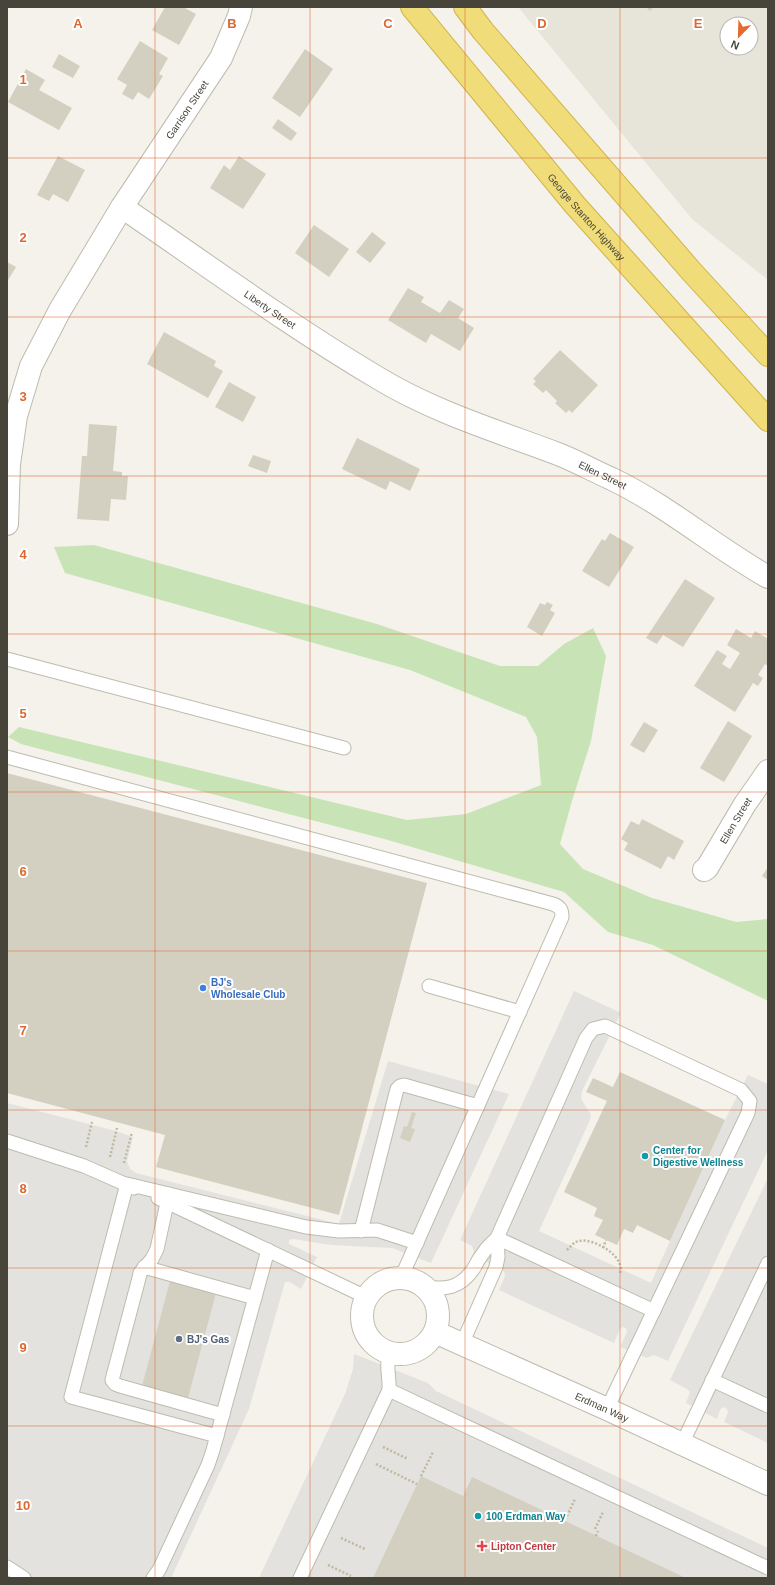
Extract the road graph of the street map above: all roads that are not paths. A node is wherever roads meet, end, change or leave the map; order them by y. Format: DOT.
graph roads {
  1 [pos="241,7"];
  2 [pos="412,7"];
  3 [pos="465,7"];
  4 [pos="122,207"];
  5 [pos="768,355"];
  6 [pos="424,401"];
  7 [pos="768,420"];
  8 [pos="7,524"];
  9 [pos="768,577"];
  10 [pos="7,659"];
  11 [pos="344,748"];
  12 [pos="7,757"];
  13 [pos="768,771"];
  14 [pos="704,870"];
  15 [pos="429,986"];
  16 [pos="520,1012"];
  17 [pos="478,1106"];
  18 [pos="7,1141"];
  19 [pos="123,1183"];
  20 [pos="168,1198"];
  21 [pos="361,1231"];
  22 [pos="497,1238"];
  23 [pos="417,1243"];
  24 [pos="268,1250"];
  25 [pos="768,1263"];
  26 [pos="144,1267"];
  27 [pos="401,1278"];
  28 [pos="422,1286"];
  29 [pos="366,1297"];
  30 [pos="255,1298"];
  31 [pos="654,1311"];
  32 [pos="435,1332"];
  33 [pos="462,1344"];
  34 [pos="390,1353"];
  35 [pos="712,1380"];
  36 [pos="390,1390"];
  37 [pos="768,1406"];
  38 [pos="607,1409"];
  39 [pos="223,1415"];
  40 [pos="217,1436"];
  41 [pos="682,1444"];
  42 [pos="768,1484"];
  43 [pos="7,1567"];
  44 [pos="768,1568"];
  45 [pos="24,1578"];
  46 [pos="153,1578"];
  47 [pos="300,1578"];
  1 -- 4 [label="street, Garrison Street"];
  2 -- 7 [label="highway, George Stanton Highway"];
  3 -- 5 [label="highway"];
  4 -- 6 [label="street, Liberty Street"];
  4 -- 8 [label="street, Garrison Street"];
  6 -- 9 [label="street, Ellen Street"];
  10 -- 11 [label="lane"];
  12 -- 16 [label="lane"];
  13 -- 14 [label="street, Ellen Street"];
  15 -- 16 [label="lane"];
  16 -- 17 [label="lane"];
  17 -- 21 [label="lane"];
  17 -- 23 [label="lane"];
  18 -- 19 [label="lane"];
  19 -- 20 [label="lane"];
  19 -- 40 [label="lane"];
  20 -- 21 [label="lane"];
  20 -- 24 [label="lane"];
  20 -- 26 [label="lane"];
  21 -- 23 [label="lane"];
  22 -- 28 [label="lane"];
  22 -- 31 [label="lane"];
  22 -- 31 [label="lane"];
  22 -- 33 [label="lane"];
  23 -- 27 [label="lane"];
  24 -- 29 [label="lane"];
  24 -- 30 [label="lane"];
  25 -- 35 [label="lane"];
  26 -- 30 [label="lane"];
  26 -- 39 [label="lane"];
  27 -- 28 [label="street"];
  27 -- 29 [label="street"];
  28 -- 32 [label="street"];
  29 -- 34 [label="street"];
  30 -- 39 [label="lane"];
  31 -- 38 [label="lane"];
  32 -- 33 [label="street, Erdman Way"];
  32 -- 34 [label="street"];
  33 -- 38 [label="street, Erdman Way"];
  34 -- 36 [label="lane"];
  35 -- 37 [label="lane"];
  35 -- 41 [label="lane"];
  36 -- 44 [label="lane"];
  36 -- 47 [label="lane"];
  38 -- 41 [label="street, Erdman Way"];
  39 -- 40 [label="lane"];
  40 -- 46 [label="lane"];
  41 -- 42 [label="street, Erdman Way"];
  43 -- 45 [label="lane"];
}
